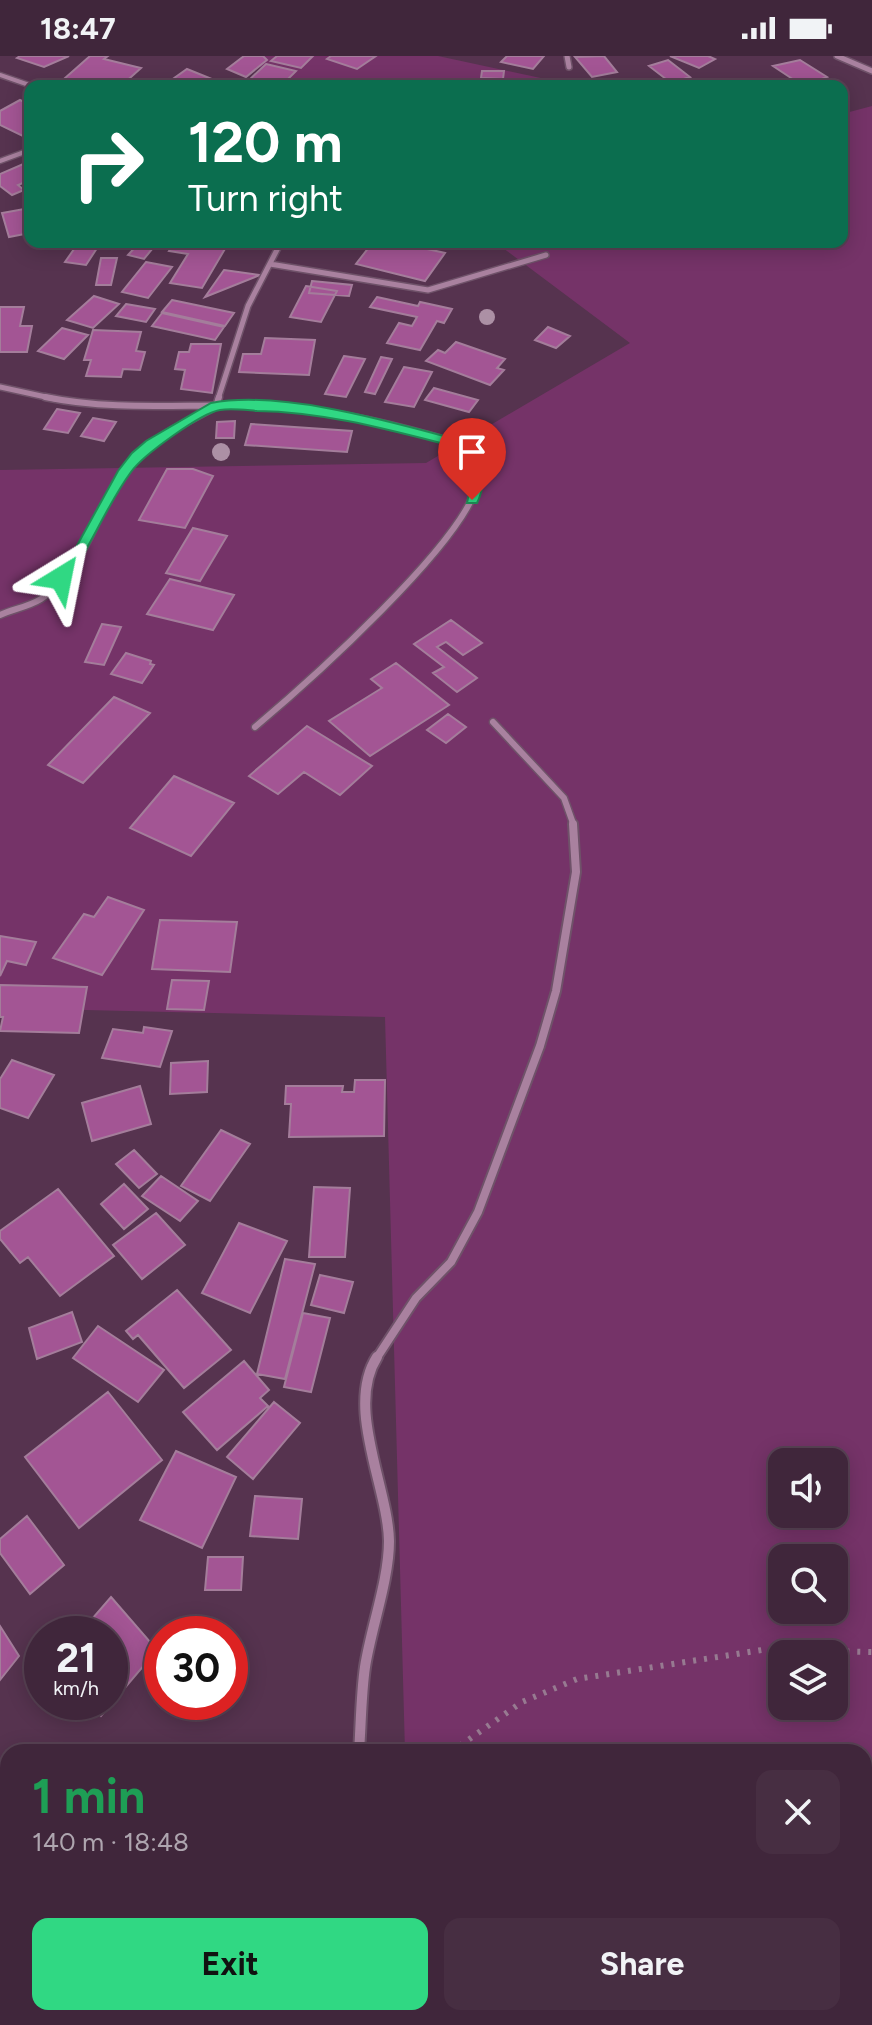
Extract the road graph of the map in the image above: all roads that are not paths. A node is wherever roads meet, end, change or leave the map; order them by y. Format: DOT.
graph roads {
  1 [pos="567,56"];
  2 [pos="837,56"];
  3 [pos="569,67"];
  4 [pos="872,71"];
  5 [pos="0,75"];
  6 [pos="24,83"];
  7 [pos="24,152"];
  8 [pos="0,161"];
  9 [pos="278,248"];
  10 [pos="546,255"];
  11 [pos="270,264"];
  12 [pos="0,387"];
  13 [pos="216,406"];
  14 [pos="0,615"];
  15 [pos="493,722"];
  16 [pos="255,727"];
  17 [pos="360,1744"];
  1 -- 3 [label="street"];
  2 -- 4 [label="street"];
  5 -- 6 [label="lane"];
  7 -- 8 [label="lane"];
  9 -- 11 [label="street"];
  10 -- 11 [label="street"];
  11 -- 13 [label="street"];
  12 -- 13 [label="street"];
  13 -- 14 [label="street"];
  13 -- 16 [label="street"];
  15 -- 17 [label="street"];
}
